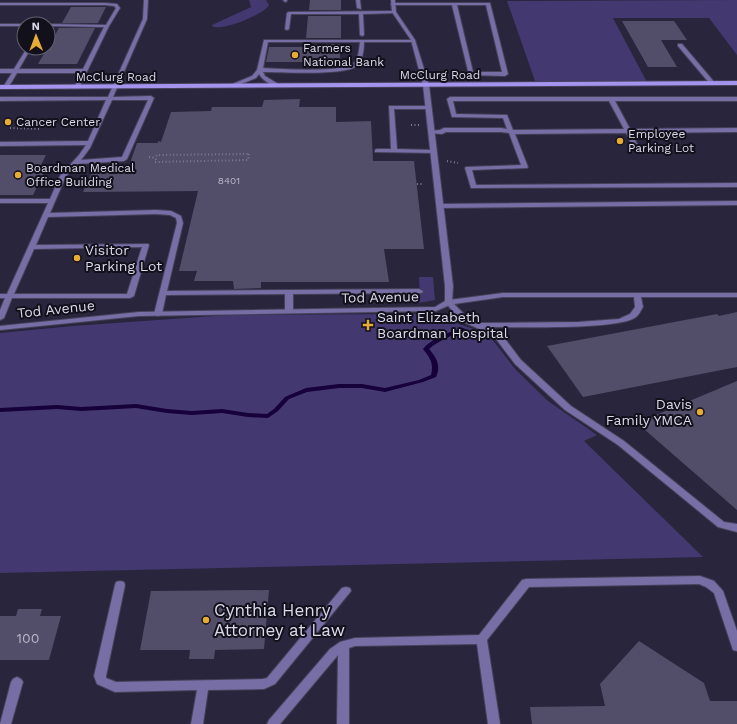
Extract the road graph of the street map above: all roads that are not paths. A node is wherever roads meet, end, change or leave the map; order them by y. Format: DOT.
graph roads {
  1 [pos="146,0"];
  2 [pos="358,0"];
  3 [pos="393,2"];
  4 [pos="0,4"];
  5 [pos="454,4"];
  6 [pos="360,10"];
  7 [pos="394,12"];
  8 [pos="0,25"];
  9 [pos="16,25"];
  10 [pos="56,25"];
  11 [pos="107,26"];
  12 [pos="287,29"];
  13 [pos="362,38"];
  14 [pos="413,41"];
  15 [pos="680,45"];
  16 [pos="24,56"];
  17 [pos="260,70"];
  18 [pos="0,71"];
  19 [pos="16,71"];
  20 [pos="85,71"];
  21 [pos="737,83"];
  22 [pos="713,84"];
  23 [pos="426,85"];
  24 [pos="232,86"];
  25 [pos="278,86"];
  26 [pos="3,87"];
  27 [pos="77,87"];
  28 [pos="116,87"];
  29 [pos="110,98"];
  30 [pos="737,98"];
  31 [pos="0,99"];
  32 [pos="611,99"];
  33 [pos="428,107"];
  34 [pos="737,130"];
  35 [pos="627,131"];
  36 [pos="431,132"];
  37 [pos="512,132"];
  38 [pos="90,143"];
  39 [pos="0,144"];
  40 [pos="637,149"];
  41 [pos="377,151"];
  42 [pos="394,151"];
  43 [pos="433,152"];
  44 [pos="75,162"];
  45 [pos="737,185"];
  46 [pos="52,200"];
  47 [pos="0,201"];
  48 [pos="737,203"];
  49 [pos="440,206"];
  50 [pos="46,215"];
  51 [pos="32,247"];
  52 [pos="419,291"];
  53 [pos="289,292"];
  54 [pos="163,293"];
  55 [pos="637,295"];
  56 [pos="737,295"];
  57 [pos="0,296"];
  58 [pos="10,296"];
  59 [pos="449,302"];
  60 [pos="289,311"];
  61 [pos="158,314"];
  62 [pos="0,318"];
  63 [pos="477,325"];
  64 [pos="0,328"];
  65 [pos="737,528"];
  66 [pos="120,585"];
  67 [pos="346,591"];
  68 [pos="482,639"];
  69 [pos="344,645"];
  70 [pos="737,647"];
  71 [pos="17,682"];
  72 [pos="203,685"];
  73 [pos="5,724"];
  74 [pos="197,724"];
  75 [pos="274,724"];
  76 [pos="343,724"];
  77 [pos="494,724"];
  1 -- 28 [label="street"];
  2 -- 6 [label="street"];
  3 -- 5 [label="street"];
  3 -- 7 [label="street"];
  4 -- 11 [label="street"];
  5 -- 5 [label="street"];
  6 -- 7 [label="street"];
  6 -- 12 [label="street"];
  6 -- 13 [label="street"];
  7 -- 14 [label="street"];
  8 -- 9 [label="street"];
  10 -- 11 [label="street"];
  11 -- 20 [label="street"];
  13 -- 14 [label="street"];
  13 -- 17 [label="street"];
  13 -- 17 [label="street"];
  14 -- 23 [label="street"];
  15 -- 22 [label="street"];
  16 -- 19 [label="street"];
  17 -- 24 [label="street"];
  17 -- 25 [label="street"];
  18 -- 19 [label="street"];
  19 -- 20 [label="street"];
  19 -- 26 [label="street"];
  20 -- 27 [label="street"];
  21 -- 22 [label="street, McClurg Road"];
  22 -- 23 [label="street, McClurg Road"];
  23 -- 25 [label="street, McClurg Road"];
  23 -- 33 [label="street"];
  24 -- 25 [label="street, McClurg Road"];
  24 -- 28 [label="street, McClurg Road"];
  26 -- 27 [label="street, McClurg Road"];
  27 -- 28 [label="street, McClurg Road"];
  28 -- 29 [label="street"];
  29 -- 31 [label="street"];
  29 -- 38 [label="street"];
  29 -- 44 [label="street"];
  30 -- 32 [label="street"];
  32 -- 35 [label="street"];
  32 -- 37 [label="street"];
  33 -- 36 [label="street"];
  33 -- 42 [label="street"];
  34 -- 35 [label="street"];
  35 -- 37 [label="street"];
  35 -- 40 [label="street"];
  36 -- 37 [label="street"];
  36 -- 43 [label="street"];
  37 -- 45 [label="street"];
  38 -- 39 [label="street"];
  38 -- 44 [label="street"];
  41 -- 42 [label="street"];
  42 -- 43 [label="street"];
  43 -- 49 [label="street"];
  44 -- 46 [label="street"];
  46 -- 47 [label="street"];
  46 -- 50 [label="street"];
  48 -- 49 [label="street"];
  49 -- 59 [label="street"];
  50 -- 51 [label="street"];
  50 -- 54 [label="street"];
  51 -- 58 [label="street"];
  51 -- 58 [label="street"];
  52 -- 53 [label="street"];
  53 -- 54 [label="street"];
  53 -- 60 [label="street"];
  54 -- 61 [label="street"];
  55 -- 56 [label="street, Tod Avenue"];
  55 -- 59 [label="street, Tod Avenue"];
  55 -- 63 [label="street"];
  57 -- 58 [label="street"];
  58 -- 62 [label="street"];
  59 -- 60 [label="street, Tod Avenue"];
  59 -- 63 [label="street"];
  60 -- 61 [label="street, Tod Avenue"];
  61 -- 64 [label="street, Tod Avenue"];
  63 -- 65 [label="street"];
  66 -- 72 [label="street"];
  67 -- 72 [label="street"];
  68 -- 69 [label="street"];
  68 -- 70 [label="street"];
  68 -- 77 [label="street"];
  69 -- 75 [label="street"];
  69 -- 76 [label="street"];
  71 -- 73 [label="street"];
  72 -- 74 [label="street"];
}
